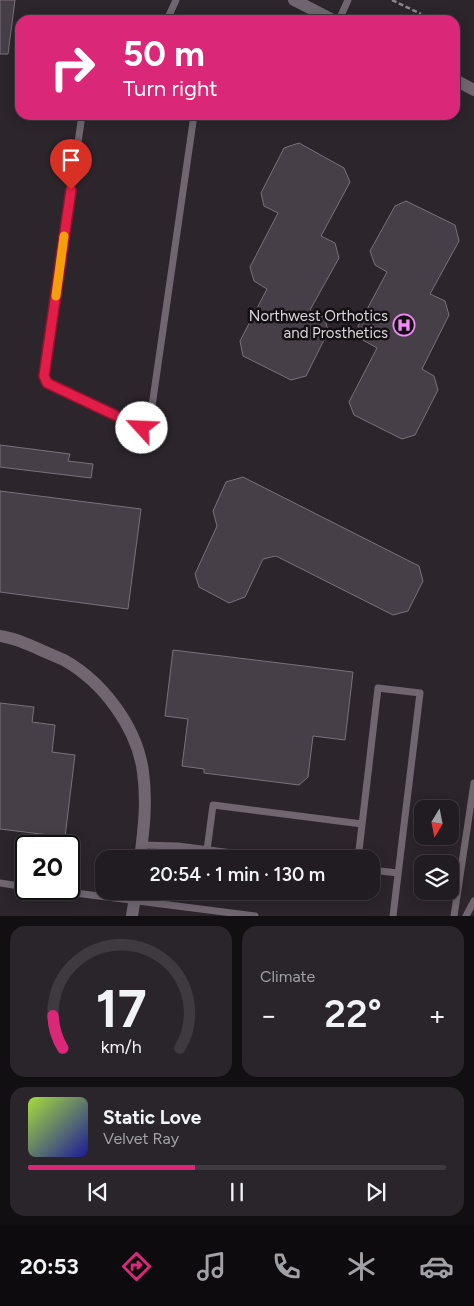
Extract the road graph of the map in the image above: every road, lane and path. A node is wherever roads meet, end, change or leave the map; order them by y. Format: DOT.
graph roads {
  1 [pos="176,0"];
  2 [pos="294,0"];
  3 [pos="348,0"];
  4 [pos="392,0"];
  5 [pos="421,14"];
  6 [pos="169,15"];
  7 [pos="323,15"];
  8 [pos="341,15"];
  9 [pos="460,83"];
  10 [pos="474,90"];
  11 [pos="81,120"];
  12 [pos="193,120"];
  13 [pos="0,636"];
  14 [pos="474,784"];
  15 [pos="362,824"];
  16 [pos="142,845"];
  17 [pos="141,850"];
  18 [pos="207,850"];
  19 [pos="359,850"];
  20 [pos="380,871"];
  21 [pos="398,873"];
  22 [pos="0,883"];
  23 [pos="15,885"];
  24 [pos="80,892"];
  25 [pos="95,893"];
  26 [pos="134,900"];
  27 [pos="159,900"];
  28 [pos="474,901"];
  29 [pos="132,916"];
  30 [pos="255,916"];
  31 [pos="393,916"];
  32 [pos="454,916"];
  33 [pos="466,916"];
  1 -- 6 [label="lane"];
  2 -- 7 [label="street"];
  3 -- 8 [label="lane"];
  4 -- 5 [label="path"];
  9 -- 10 [label="street"];
  11 -- 12 [label="lane"];
  13 -- 16 [label="street"];
  14 -- 32 [label="lane"];
  15 -- 18 [label="lane"];
  15 -- 19 [label="lane"];
  15 -- 21 [label="lane"];
  16 -- 17 [label="street"];
  16 -- 18 [label="lane"];
  20 -- 21 [label="lane"];
  21 -- 31 [label="lane"];
  22 -- 23 [label="lane"];
  24 -- 25 [label="lane"];
  26 -- 29 [label="street"];
  27 -- 30 [label="lane"];
  28 -- 33 [label="lane"];
}
